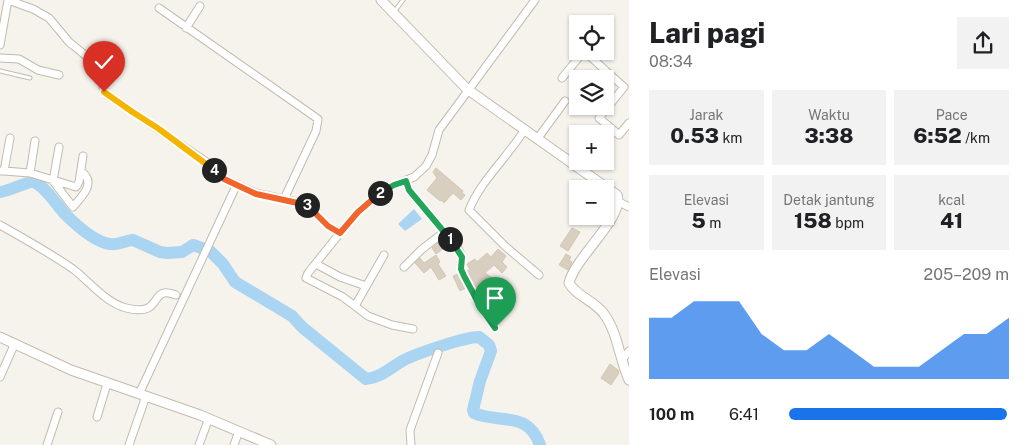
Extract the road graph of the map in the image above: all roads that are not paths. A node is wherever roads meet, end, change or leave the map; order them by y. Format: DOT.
graph roads {
  1 [pos="8,0"];
  2 [pos="381,0"];
  3 [pos="403,0"];
  4 [pos="535,0"];
  5 [pos="200,6"];
  6 [pos="159,8"];
  7 [pos="394,12"];
  8 [pos="186,28"];
  9 [pos="0,45"];
  10 [pos="0,58"];
  11 [pos="604,69"];
  12 [pos="0,72"];
  13 [pos="59,75"];
  14 [pos="30,78"];
  15 [pos="562,78"];
  16 [pos="467,89"];
  17 [pos="565,101"];
  18 [pos="629,123"];
  19 [pos="607,125"];
  20 [pos="525,129"];
  21 [pos="614,131"];
  22 [pos="10,138"];
  23 [pos="538,138"];
  24 [pos="35,141"];
  25 [pos="59,147"];
  26 [pos="83,156"];
  27 [pos="569,157"];
  28 [pos="587,170"];
  29 [pos="2,171"];
  30 [pos="81,171"];
  31 [pos="30,172"];
  32 [pos="54,181"];
  33 [pos="406,181"];
  34 [pos="237,184"];
  35 [pos="78,186"];
  36 [pos="88,189"];
  37 [pos="284,199"];
  38 [pos="619,202"];
  39 [pos="629,207"];
  40 [pos="0,225"];
  41 [pos="444,232"];
  42 [pos="340,233"];
  43 [pos="384,255"];
  44 [pos="316,264"];
  45 [pos="461,265"];
  46 [pos="404,267"];
  47 [pos="539,275"];
  48 [pos="366,286"];
  49 [pos="176,295"];
  50 [pos="354,306"];
  51 [pos="413,329"];
  52 [pos="0,337"];
  53 [pos="15,343"];
  54 [pos="629,350"];
  55 [pos="438,353"];
  56 [pos="622,360"];
  57 [pos="0,377"];
  58 [pos="629,380"];
  59 [pos="107,384"];
  60 [pos="142,395"];
  61 [pos="58,412"];
  62 [pos="98,417"];
  63 [pos="208,418"];
  64 [pos="239,431"];
  65 [pos="46,445"];
  66 [pos="129,445"];
  67 [pos="199,445"];
  68 [pos="234,445"];
  69 [pos="272,445"];
  70 [pos="411,445"];
  1 -- 9 [label="street"];
  1 -- 34 [label="street"];
  2 -- 7 [label="street"];
  3 -- 7 [label="lane"];
  4 -- 16 [label="street"];
  5 -- 8 [label="street"];
  6 -- 8 [label="street"];
  7 -- 16 [label="street"];
  8 -- 37 [label="street"];
  10 -- 13 [label="street"];
  11 -- 15 [label="street"];
  11 -- 19 [label="street"];
  12 -- 14 [label="lane"];
  16 -- 20 [label="street"];
  16 -- 33 [label="street"];
  17 -- 23 [label="street"];
  18 -- 21 [label="street"];
  20 -- 23 [label="street"];
  20 -- 47 [label="street"];
  22 -- 29 [label="street"];
  23 -- 27 [label="street"];
  24 -- 31 [label="street"];
  25 -- 32 [label="street"];
  26 -- 30 [label="street"];
  28 -- 38 [label="street"];
  29 -- 31 [label="street"];
  30 -- 35 [label="street"];
  30 -- 36 [label="street"];
  31 -- 32 [label="street"];
  32 -- 35 [label="street"];
  32 -- 36 [label="street"];
  33 -- 41 [label="street"];
  33 -- 42 [label="street"];
  34 -- 37 [label="street"];
  34 -- 60 [label="street"];
  35 -- 36 [label="street"];
  37 -- 42 [label="street"];
  38 -- 39 [label="street"];
  38 -- 56 [label="street"];
  40 -- 49 [label="street"];
  41 -- 45 [label="street"];
  41 -- 46 [label="street"];
  42 -- 44 [label="street"];
  43 -- 48 [label="street"];
  44 -- 48 [label="street"];
  44 -- 50 [label="street"];
  48 -- 50 [label="street"];
  50 -- 51 [label="street"];
  52 -- 53 [label="street"];
  53 -- 57 [label="street"];
  53 -- 59 [label="street"];
  54 -- 56 [label="street"];
  55 -- 70 [label="street"];
  56 -- 58 [label="street"];
  59 -- 60 [label="street"];
  59 -- 62 [label="street"];
  60 -- 63 [label="street"];
  60 -- 66 [label="street"];
  61 -- 65 [label="street"];
  63 -- 64 [label="street"];
  63 -- 67 [label="street"];
  64 -- 68 [label="street"];
  64 -- 69 [label="street"];
}
